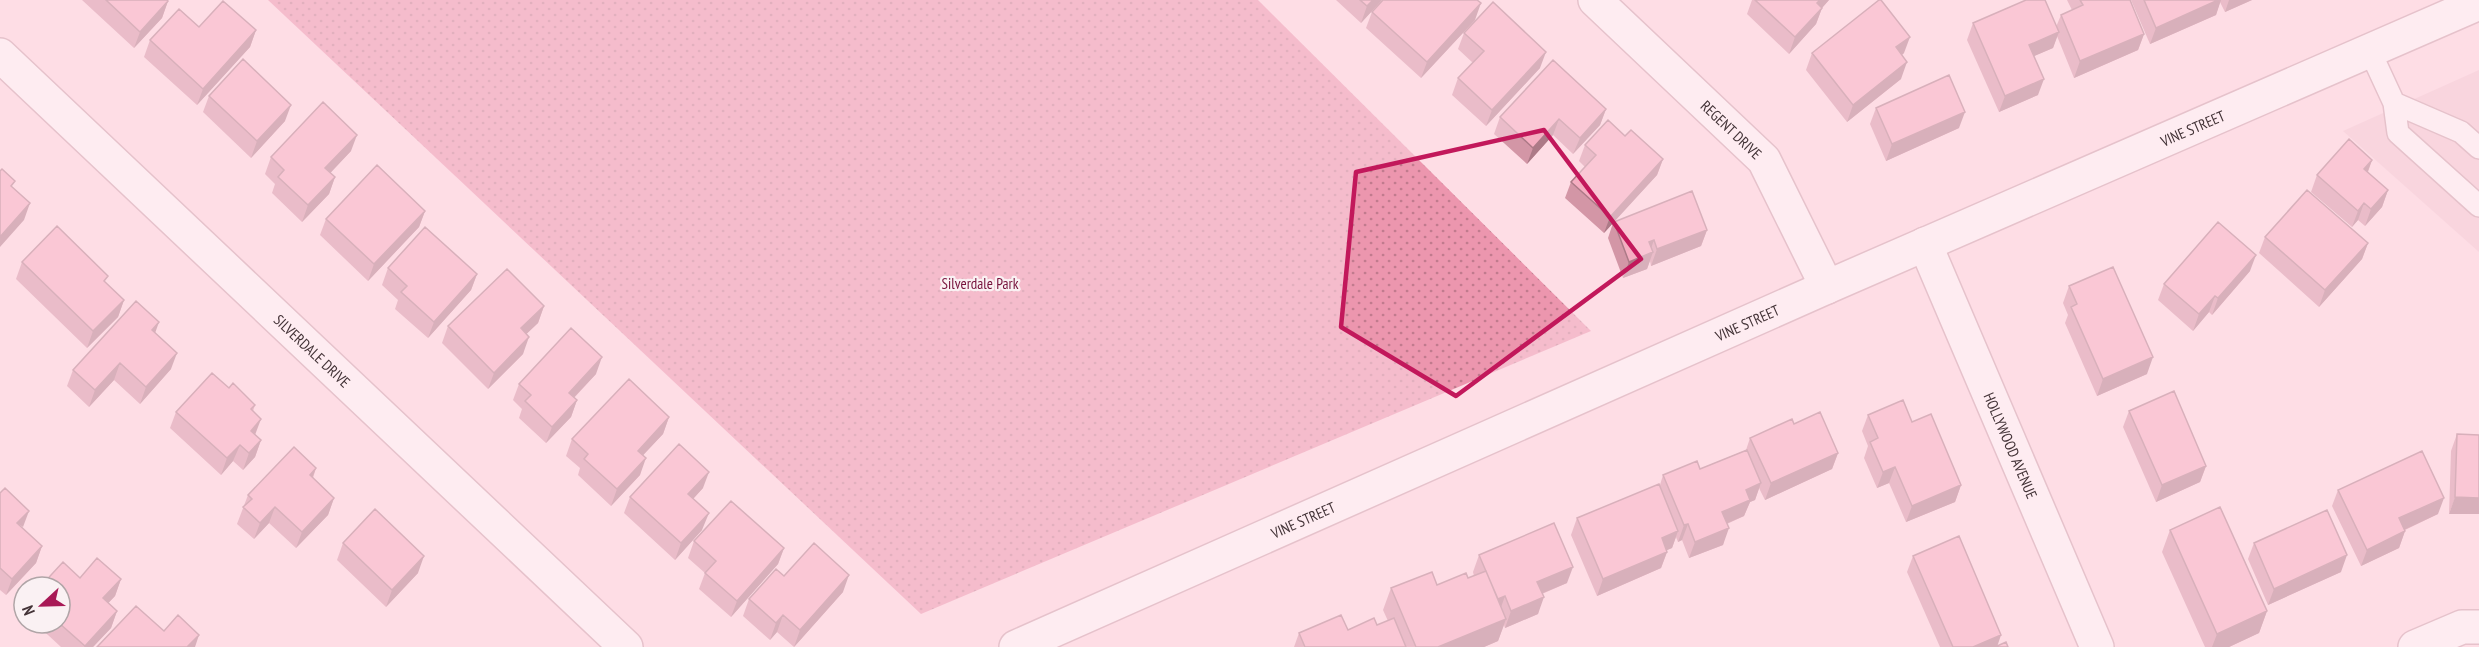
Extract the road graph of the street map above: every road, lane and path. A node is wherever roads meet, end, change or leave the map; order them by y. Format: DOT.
graph roads {
  1 [pos="1595,0"];
  2 [pos="2479,3"];
  3 [pos="2370,51"];
  4 [pos="0,55"];
  5 [pos="2394,103"];
  6 [pos="2470,128"];
  7 [pos="2479,148"];
  8 [pos="2479,206"];
  9 [pos="1925,244"];
  10 [pos="1827,287"];
  11 [pos="2479,627"];
  12 [pos="626,647"];
  13 [pos="1016,647"];
  14 [pos="2097,647"];
  15 [pos="2415,647"];
  1 -- 10 [label="street, REGENT DRIVE"];
  2 -- 3 [label="street, VINE STREET"];
  3 -- 5 [label="lane"];
  3 -- 9 [label="street, VINE STREET"];
  4 -- 12 [label="street, SILVERDALE DRIVE"];
  5 -- 6 [label="lane"];
  5 -- 8 [label="lane"];
  6 -- 7 [label="lane"];
  9 -- 10 [label="street, VINE STREET"];
  9 -- 14 [label="street, HOLLYWOOD AVENUE"];
  10 -- 13 [label="street, VINE STREET"];
  11 -- 15 [label="street"];
}
